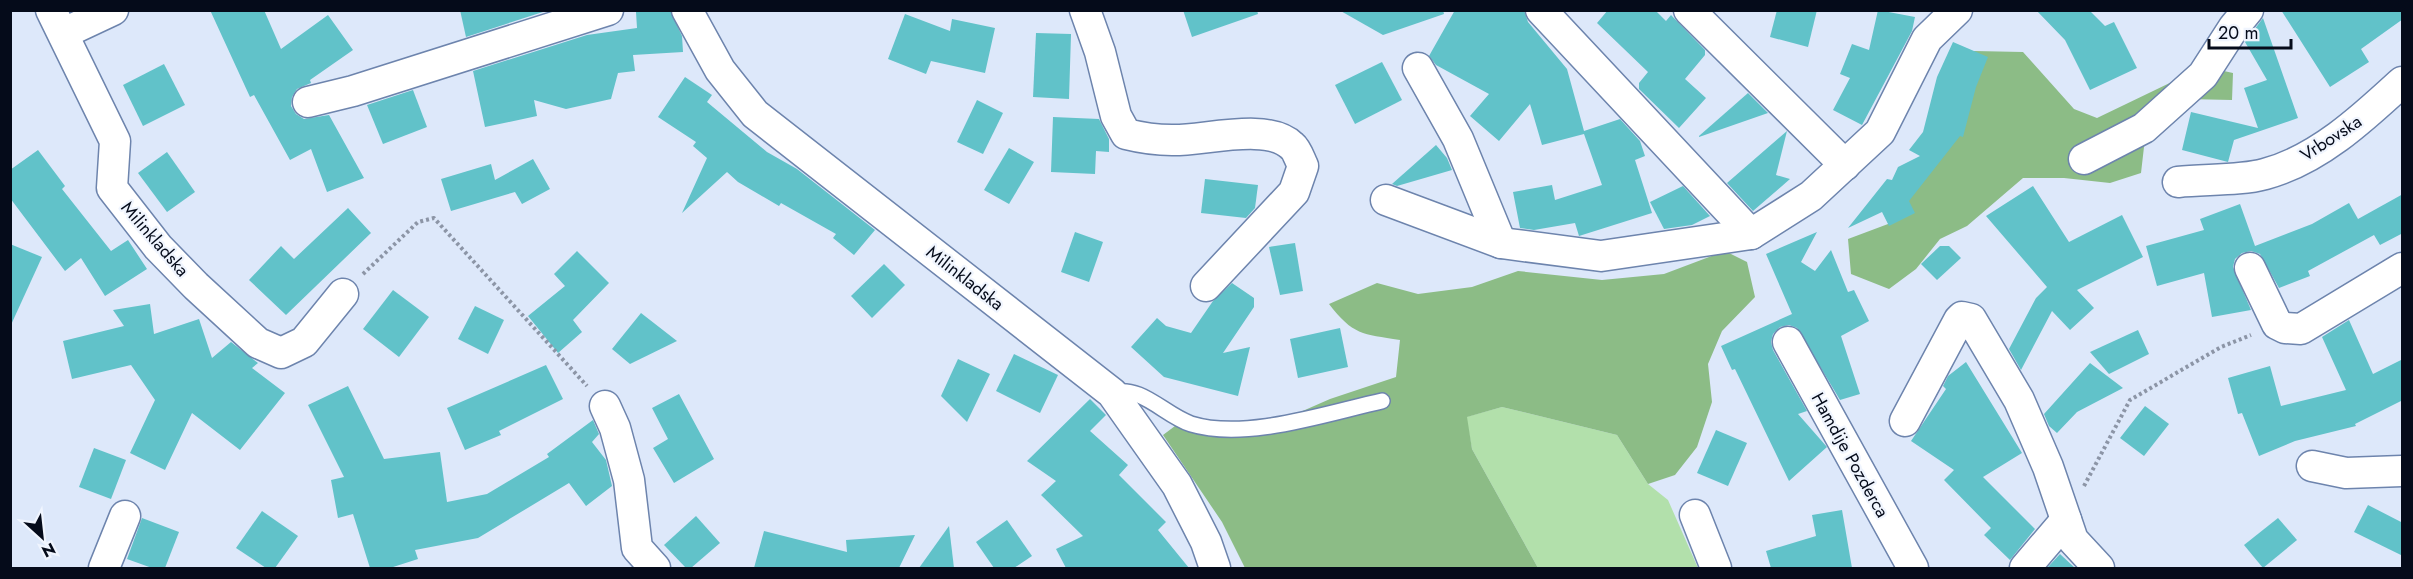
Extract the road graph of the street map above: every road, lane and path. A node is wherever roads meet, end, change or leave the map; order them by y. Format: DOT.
graph roads {
  1 [pos="113,10"];
  2 [pos="608,10"];
  3 [pos="687,10"];
  4 [pos="1085,10"];
  5 [pos="1541,10"];
  6 [pos="1689,10"];
  7 [pos="1957,10"];
  8 [pos="2248,10"];
  9 [pos="57,22"];
  10 [pos="1418,68"];
  11 [pos="2403,82"];
  12 [pos="308,102"];
  13 [pos="2084,159"];
  14 [pos="1845,165"];
  15 [pos="2178,182"];
  16 [pos="1386,200"];
  17 [pos="1750,234"];
  18 [pos="1501,243"];
  19 [pos="2250,268"];
  20 [pos="2403,268"];
  21 [pos="1206,286"];
  22 [pos="343,294"];
  23 [pos="2277,324"];
  24 [pos="1788,342"];
  25 [pos="1112,393"];
  26 [pos="1382,401"];
  27 [pos="605,406"];
  28 [pos="1905,421"];
  29 [pos="2312,466"];
  30 [pos="2403,471"];
  31 [pos="1695,515"];
  32 [pos="125,516"];
  33 [pos="2066,520"];
  34 [pos="104,568"];
  35 [pos="655,568"];
  36 [pos="1215,568"];
  37 [pos="1716,568"];
  38 [pos="1913,568"];
  39 [pos="2025,568"];
  40 [pos="2099,568"];
  1 -- 9 [label="street"];
  2 -- 12 [label="street"];
  3 -- 25 [label="street, Milinkladska"];
  4 -- 21 [label="street"];
  5 -- 17 [label="street"];
  6 -- 14 [label="street"];
  7 -- 14 [label="street"];
  8 -- 13 [label="street"];
  9 -- 22 [label="street, Milinkladska"];
  10 -- 18 [label="street"];
  11 -- 15 [label="street, Vrbovska"];
  14 -- 17 [label="street"];
  16 -- 18 [label="street"];
  17 -- 18 [label="street"];
  19 -- 23 [label="street"];
  20 -- 23 [label="street"];
  22 -- 27 [label="path"];
  23 -- 33 [label="path"];
  24 -- 38 [label="street, Hamdije Pozderca"];
  25 -- 26 [label="lane"];
  25 -- 36 [label="street, Milinkladska"];
  27 -- 35 [label="street"];
  28 -- 33 [label="street"];
  29 -- 30 [label="street"];
  31 -- 37 [label="street"];
  32 -- 34 [label="street"];
  33 -- 39 [label="street"];
  33 -- 40 [label="street"];
}
